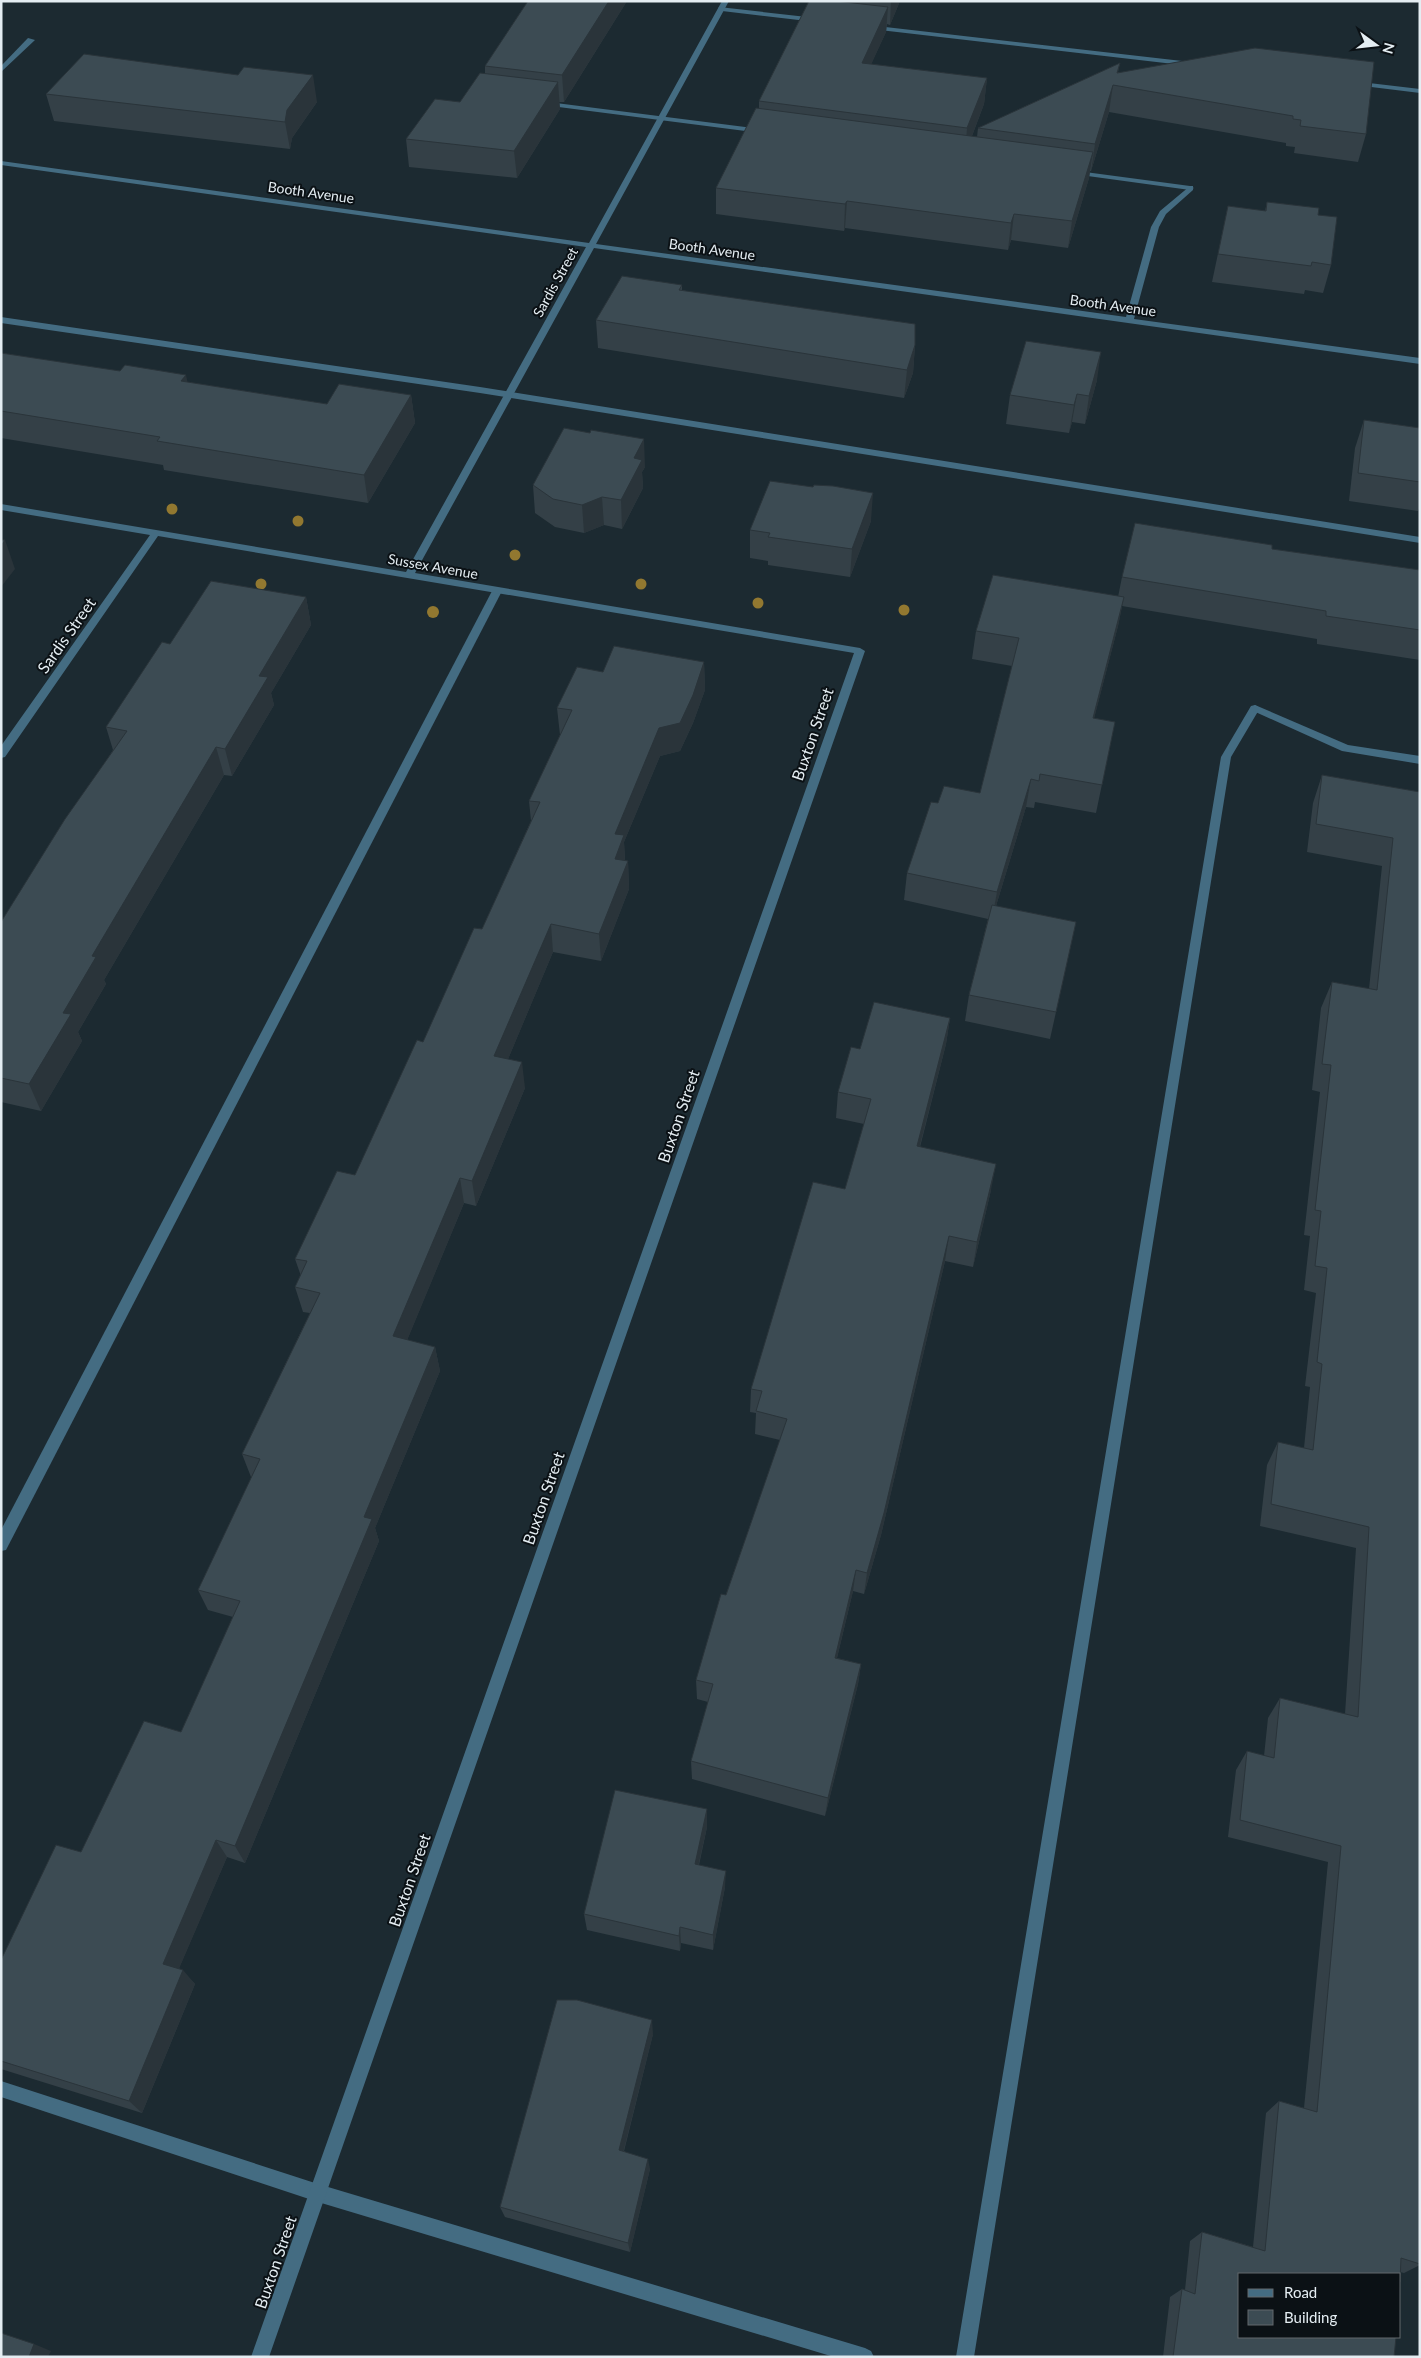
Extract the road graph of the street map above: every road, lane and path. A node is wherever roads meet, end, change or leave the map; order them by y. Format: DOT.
graph roads {
  1 [pos="724,5"];
  2 [pos="821,21"];
  3 [pos="860,25"];
  4 [pos="31,40"];
  5 [pos="1204,66"];
  6 [pos="1,70"];
  7 [pos="1351,83"];
  8 [pos="1420,91"];
  9 [pos="536,102"];
  10 [pos="661,118"];
  11 [pos="766,131"];
  12 [pos="1,163"];
  13 [pos="1062,171"];
  14 [pos="592,245"];
  15 [pos="1,320"];
  16 [pos="1129,322"];
  17 [pos="1420,361"];
  18 [pos="509,395"];
  19 [pos="1,507"];
  20 [pos="156,533"];
  21 [pos="1420,540"];
  22 [pos="409,576"];
  23 [pos="497,591"];
  24 [pos="860,651"];
  25 [pos="1,754"];
  26 [pos="1420,760"];
  27 [pos="1,1545"];
  28 [pos="1,2089"];
  29 [pos="318,2194"];
  30 [pos="260,2357"];
  31 [pos="865,2357"];
  32 [pos="965,2357"];
  1 -- 2 [label="street"];
  1 -- 10 [label="street, Sardis Street"];
  3 -- 5 [label="street"];
  4 -- 6 [label="street"];
  7 -- 8 [label="street"];
  9 -- 10 [label="street"];
  10 -- 11 [label="street"];
  10 -- 14 [label="street, Sardis Street"];
  12 -- 14 [label="street, Booth Avenue"];
  13 -- 16 [label="street"];
  14 -- 16 [label="street, Booth Avenue"];
  14 -- 18 [label="street, Sardis Street"];
  15 -- 18 [label="street"];
  16 -- 17 [label="street, Booth Avenue"];
  18 -- 21 [label="street"];
  18 -- 22 [label="street, Sardis Street"];
  19 -- 20 [label="street, Sussex Avenue"];
  20 -- 22 [label="street, Sussex Avenue"];
  20 -- 25 [label="street, Sardis Street"];
  22 -- 23 [label="street, Sussex Avenue"];
  23 -- 24 [label="street, Sussex Avenue"];
  23 -- 27 [label="street"];
  24 -- 29 [label="street, Buxton Street"];
  26 -- 32 [label="street"];
  28 -- 29 [label="street"];
  29 -- 30 [label="street, Buxton Street"];
  29 -- 31 [label="street"];
}
